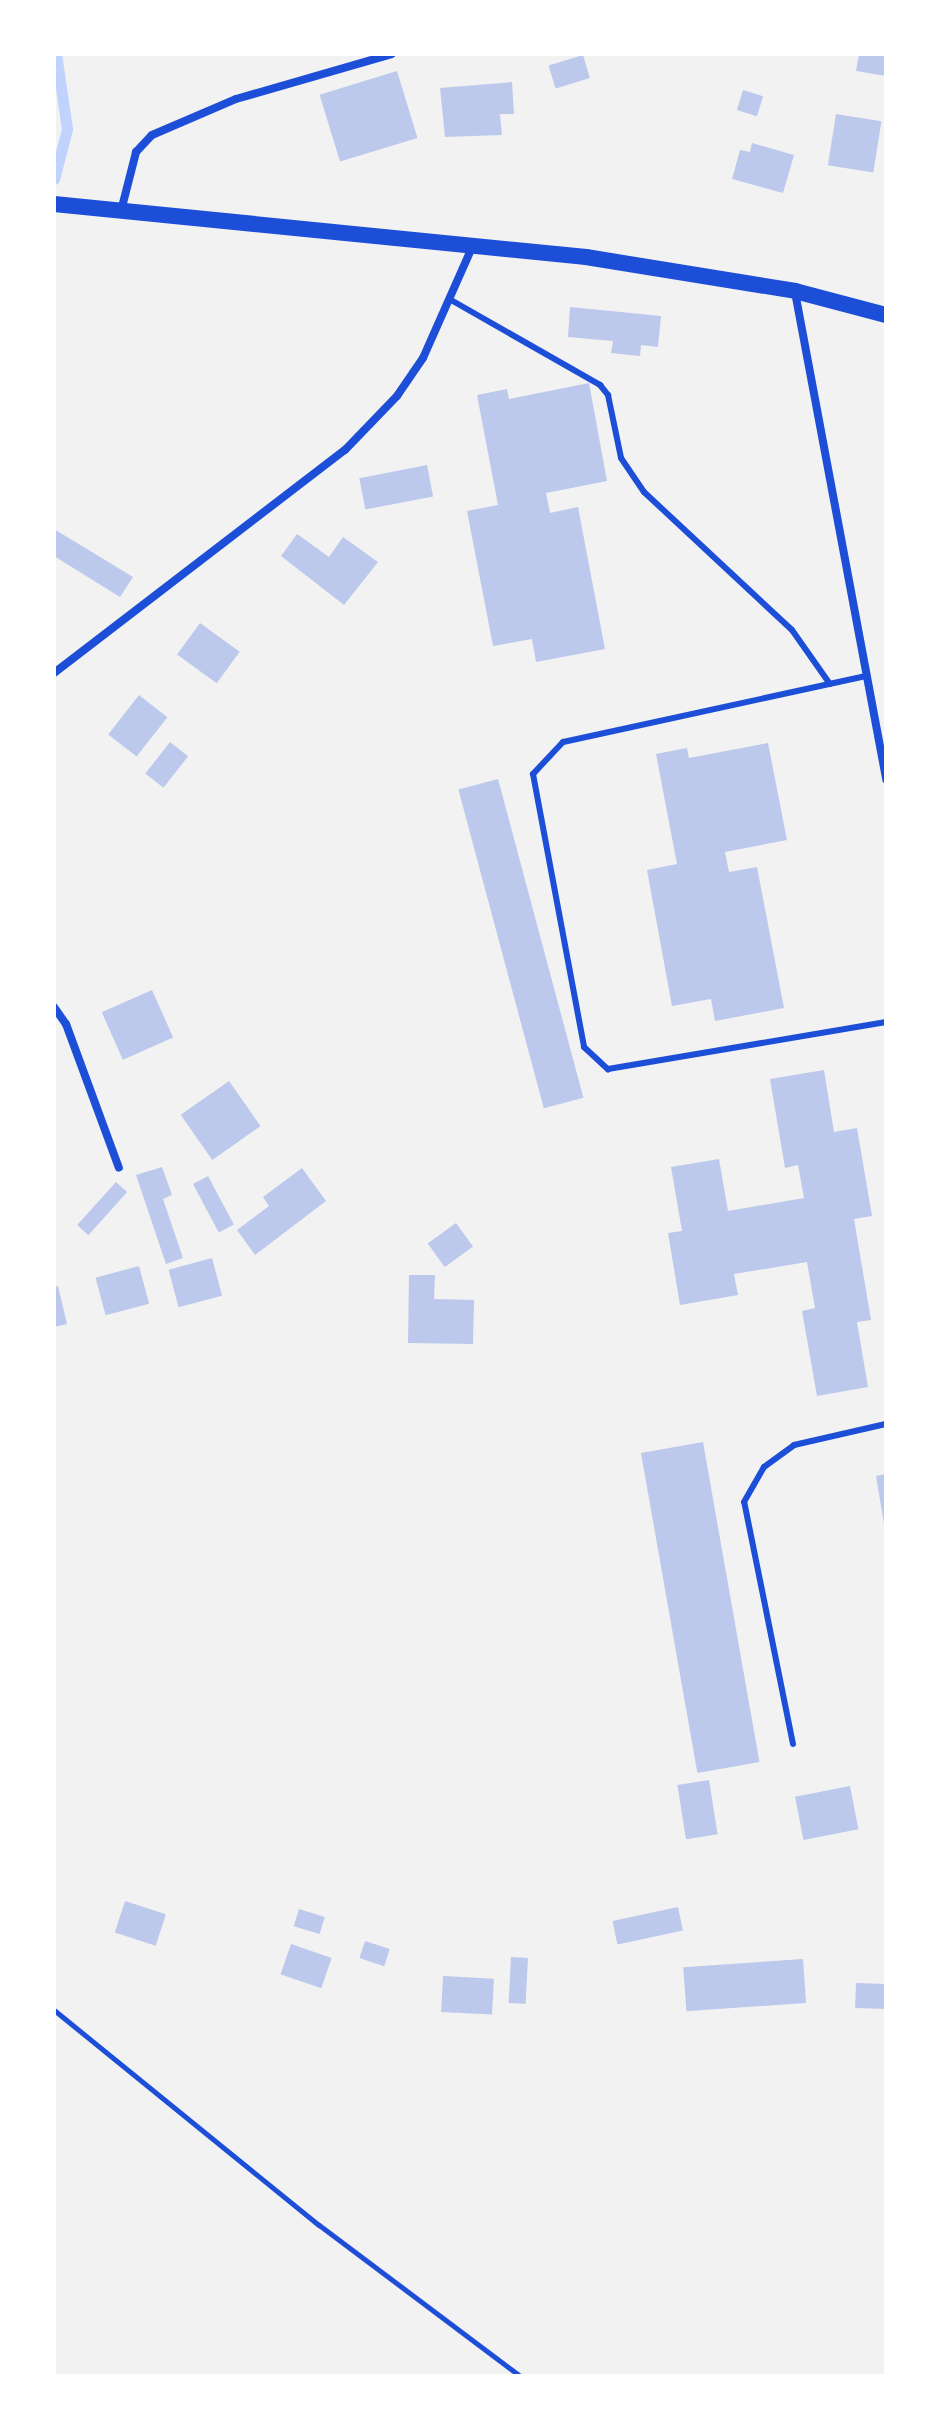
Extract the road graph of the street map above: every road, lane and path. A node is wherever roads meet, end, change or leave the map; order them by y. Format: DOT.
graph roads {
  1 [pos="392,54"];
  2 [pos="54,204"];
  3 [pos="121,211"];
  4 [pos="473,245"];
  5 [pos="795,291"];
  6 [pos="451,300"];
  7 [pos="886,315"];
  8 [pos="54,673"];
  9 [pos="866,676"];
  10 [pos="830,684"];
  11 [pos="886,780"];
  12 [pos="54,1007"];
  13 [pos="886,1022"];
  14 [pos="119,1168"];
  15 [pos="886,1424"];
  16 [pos="793,1744"];
  17 [pos="54,2010"];
  18 [pos="520,2376"];
  1 -- 3 [label="street"];
  2 -- 3 [label="main road"];
  3 -- 4 [label="main road"];
  4 -- 5 [label="main road"];
  4 -- 6 [label="street"];
  5 -- 7 [label="main road"];
  5 -- 9 [label="street"];
  6 -- 8 [label="street"];
  6 -- 10 [label="lane"];
  9 -- 10 [label="lane"];
  9 -- 11 [label="street"];
  10 -- 13 [label="lane"];
  12 -- 14 [label="street"];
  15 -- 16 [label="lane"];
  17 -- 18 [label="path"];
}
